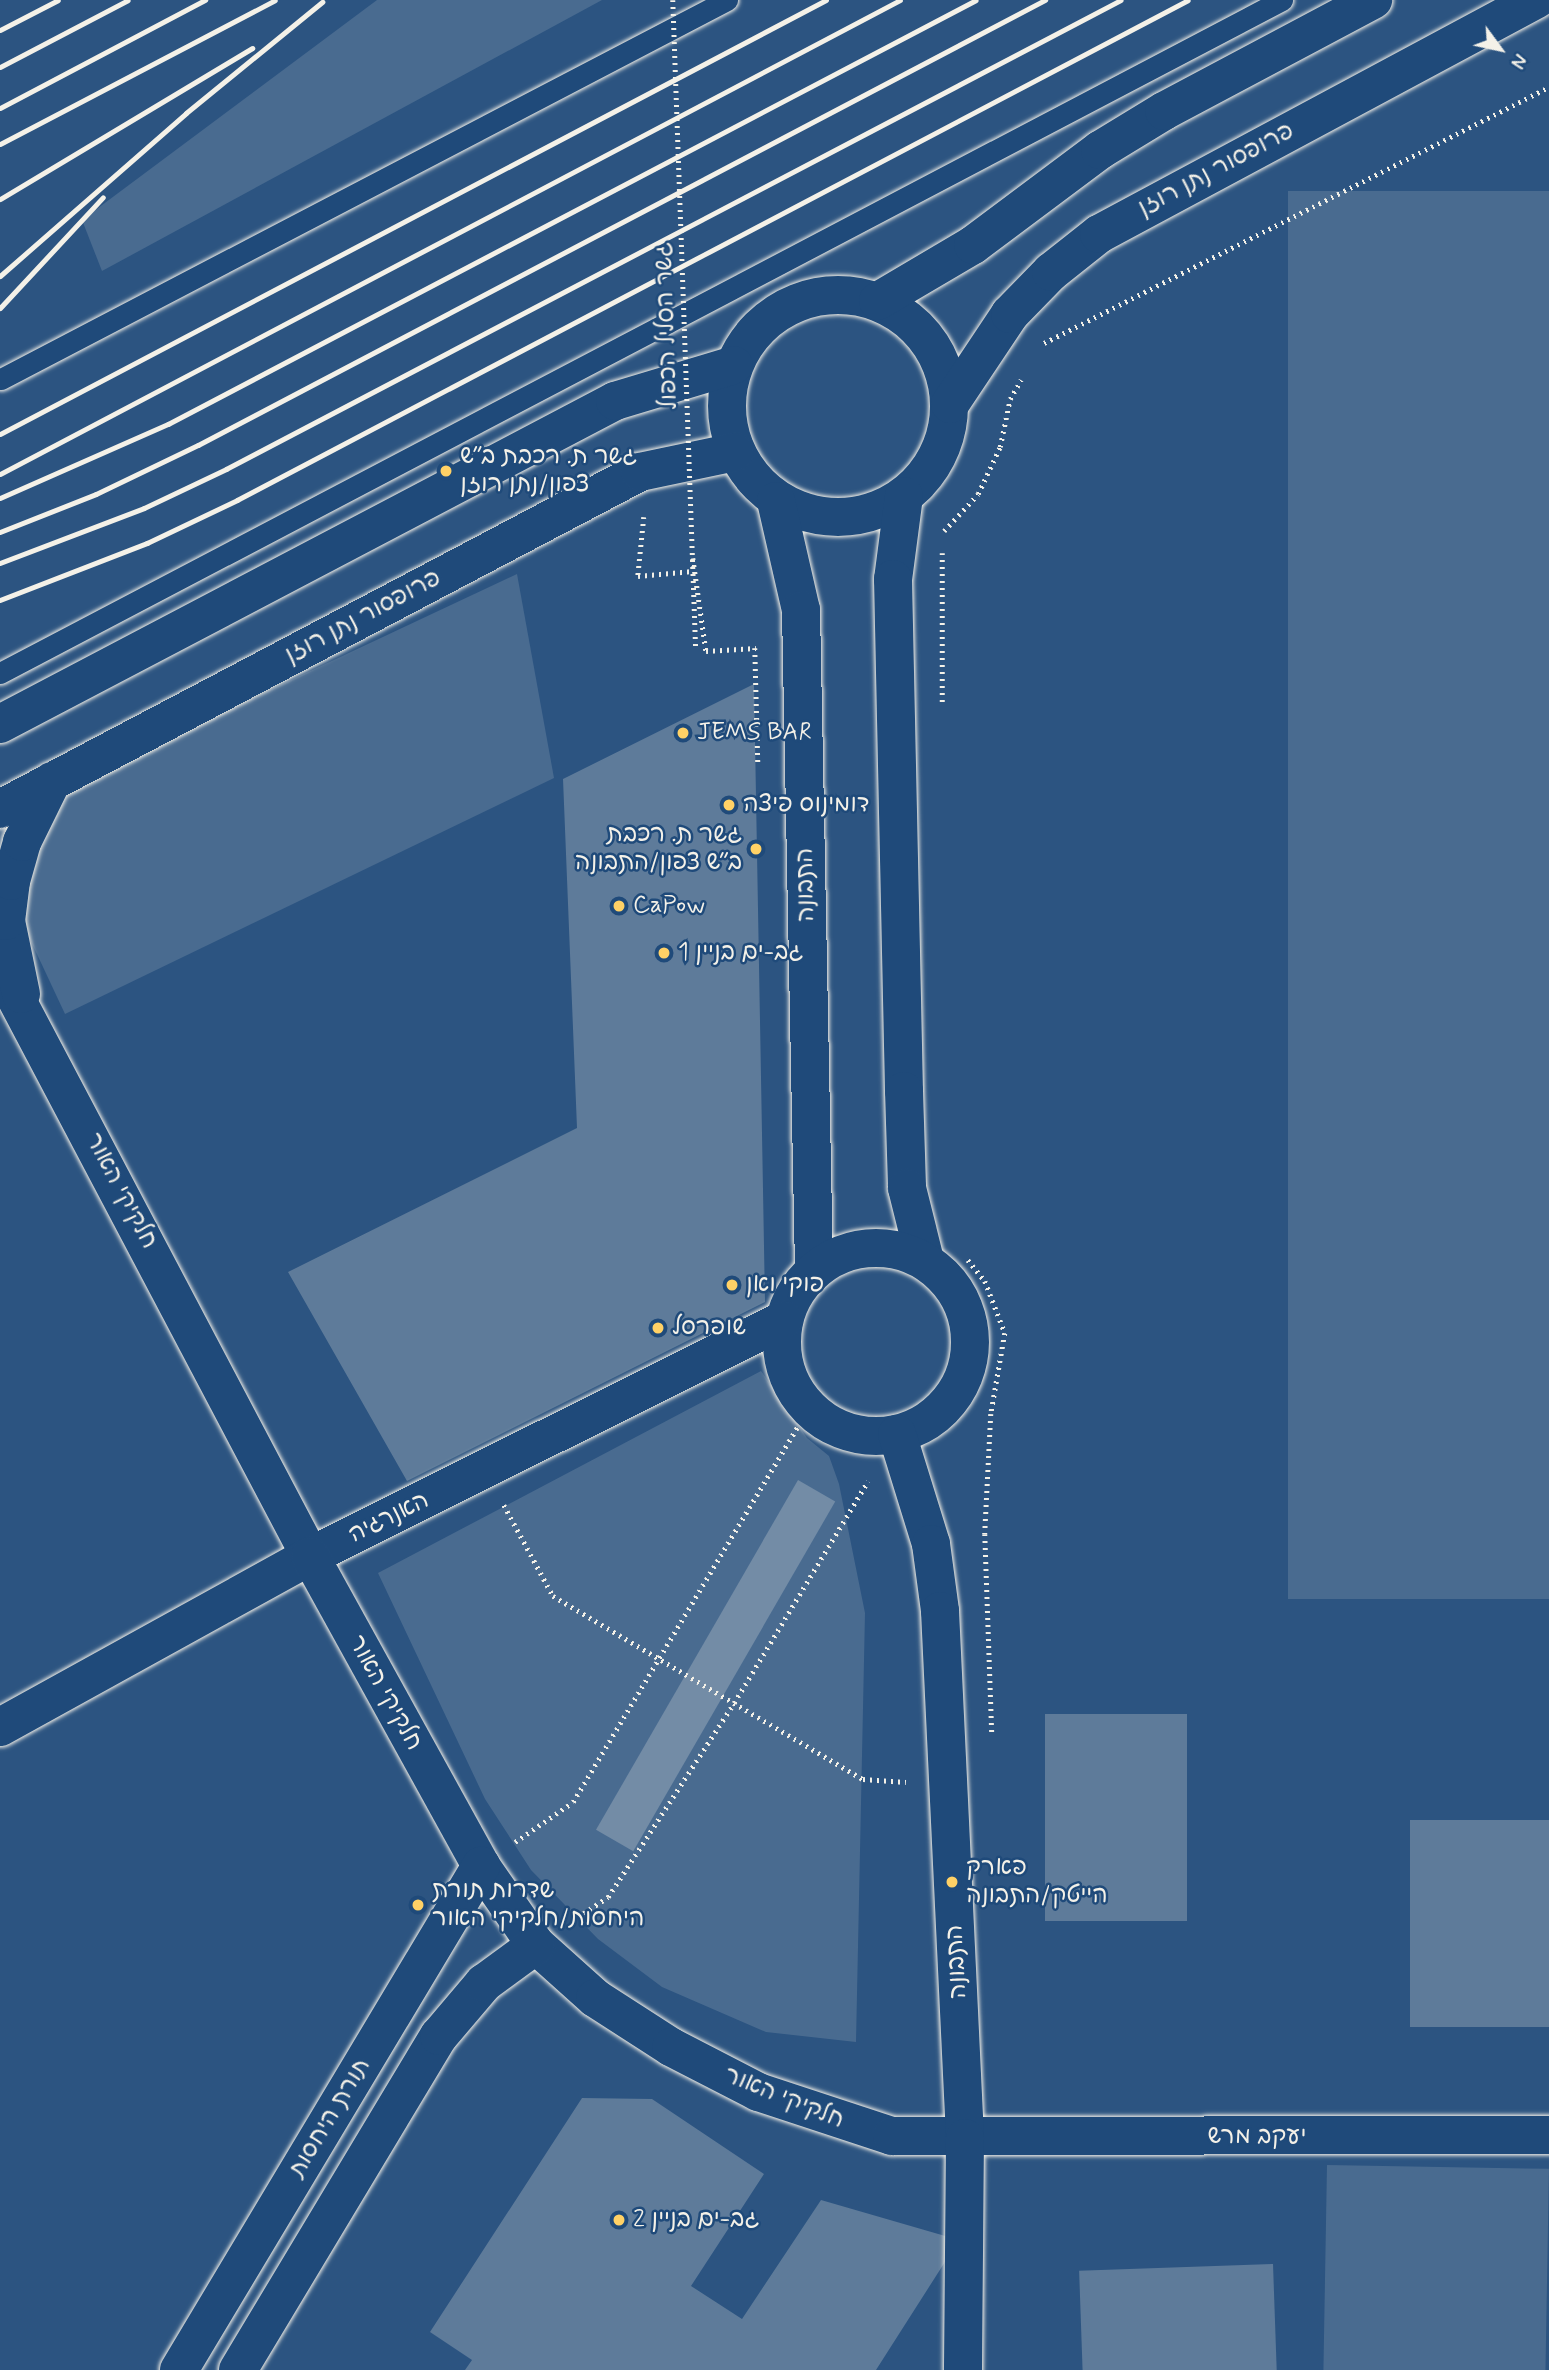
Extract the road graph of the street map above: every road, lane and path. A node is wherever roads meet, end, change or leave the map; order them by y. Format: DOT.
graph roads {
  1 [pos="673,0"];
  2 [pos="727,0"];
  3 [pos="1282,0"];
  4 [pos="1373,0"];
  5 [pos="1536,0"];
  6 [pos="1549,87"];
  7 [pos="878,301"];
  8 [pos="1036,355"];
  9 [pos="734,365"];
  10 [pos="1023,377"];
  11 [pos="1,379"];
  12 [pos="950,404"];
  13 [pos="735,452"];
  14 [pos="904,496"];
  15 [pos="776,501"];
  16 [pos="645,506"];
  17 [pos="943,533"];
  18 [pos="943,547"];
  19 [pos="693,558"];
  20 [pos="693,571"];
  21 [pos="802,644"];
  22 [pos="696,652"];
  23 [pos="0,673"];
  24 [pos="942,714"];
  25 [pos="0,724"];
  26 [pos="52,781"];
  27 [pos="0,809"];
  28 [pos="0,968"];
  29 [pos="24,1006"];
  30 [pos="963,1254"];
  31 [pos="925,1261"];
  32 [pos="814,1271"];
  33 [pos="784,1320"];
  34 [pos="808,1409"];
  35 [pos="897,1434"];
  36 [pos="485,1471"];
  37 [pos="310,1556"];
  38 [pos="660,1659"];
  39 [pos="734,1703"];
  40 [pos="0,1727"];
  41 [pos="992,1741"];
  42 [pos="948,1785"];
  43 [pos="481,1867"];
  44 [pos="536,1945"];
  45 [pos="1549,2135"];
  46 [pos="965,2138"];
  47 [pos="179,2370"];
  48 [pos="238,2370"];
  49 [pos="963,2370"];
  1 -- 19 [label="path, גשר הסליל הכפול, bridge"];
  2 -- 11 [label="lane"];
  3 -- 23 [label="lane"];
  4 -- 7 [label="street"];
  5 -- 12 [label="street, פרופסור נתן רוזן"];
  6 -- 8 [label="path"];
  7 -- 9 [label="street"];
  7 -- 12 [label="street"];
  9 -- 13 [label="street"];
  9 -- 25 [label="street"];
  10 -- 17 [label="path"];
  12 -- 14 [label="street"];
  13 -- 15 [label="street"];
  13 -- 26 [label="street, פרופסור נתן רוזן"];
  14 -- 15 [label="street"];
  14 -- 31 [label="street"];
  15 -- 21 [label="street, התבונה"];
  16 -- 20 [label="path"];
  18 -- 24 [label="path"];
  19 -- 20 [label="path, גשר הסליל הכפול, bridge"];
  19 -- 21 [label="path, bridge"];
  20 -- 22 [label="path, גשר הסליל הכפול, bridge"];
  21 -- 32 [label="street, התבונה"];
  26 -- 27 [label="street, פרופסור נתן רוזן"];
  26 -- 29 [label="street, חלקיקי האור"];
  28 -- 29 [label="street, חלקיקי האור"];
  29 -- 37 [label="street, חלקיקי האור"];
  30 -- 41 [label="path"];
  31 -- 32 [label="street"];
  31 -- 35 [label="street"];
  32 -- 33 [label="street"];
  33 -- 34 [label="street"];
  33 -- 36 [label="street, האנרגיה"];
  34 -- 35 [label="street"];
  34 -- 38 [label="path"];
  35 -- 39 [label="path"];
  35 -- 42 [label="street, התבונה"];
  36 -- 37 [label="street, האנרגיה"];
  36 -- 38 [label="path"];
  37 -- 40 [label="street, האנרגיה"];
  37 -- 43 [label="street, חלקיקי האור"];
  38 -- 39 [label="path"];
  38 -- 43 [label="path"];
  39 -- 42 [label="path"];
  39 -- 44 [label="path"];
  42 -- 46 [label="street, התבונה"];
  43 -- 44 [label="street, חלקיקי האור"];
  43 -- 47 [label="street, תורת היחסות"];
  44 -- 46 [label="street, חלקיקי האור"];
  44 -- 48 [label="street, תורת היחסות"];
  45 -- 46 [label="street, יעקב מרש"];
  46 -- 49 [label="street, התבונה"];
}
